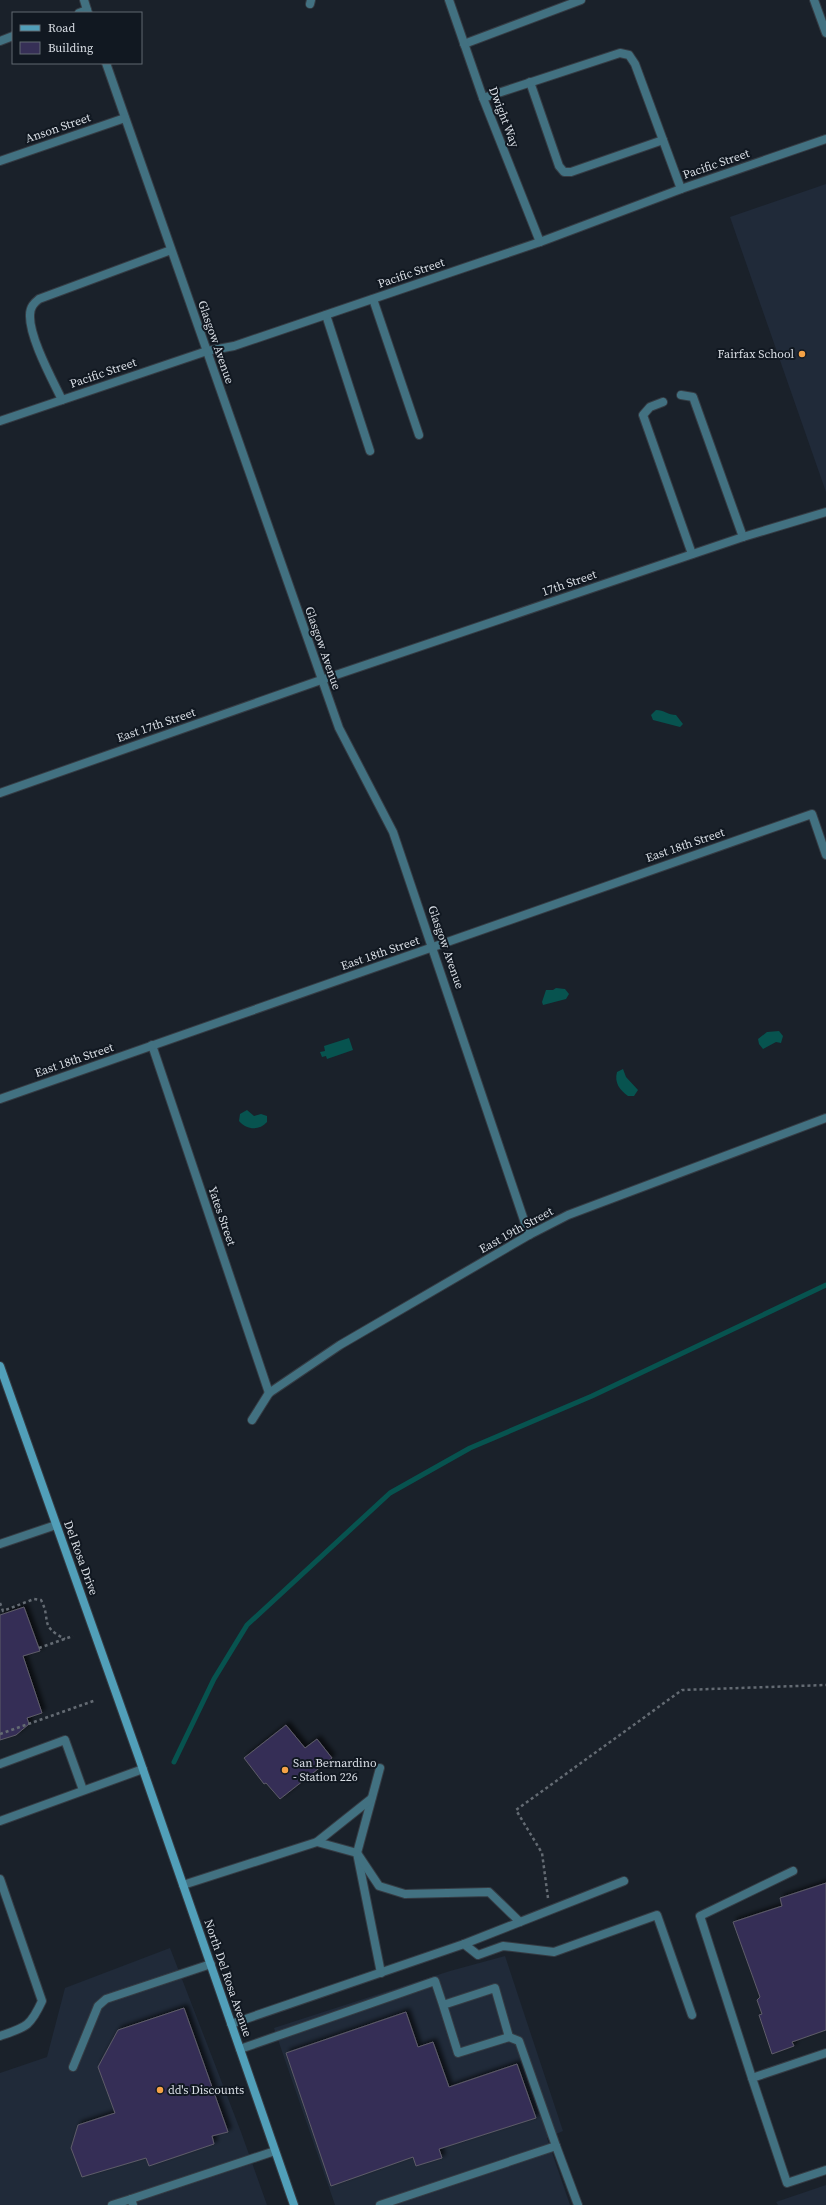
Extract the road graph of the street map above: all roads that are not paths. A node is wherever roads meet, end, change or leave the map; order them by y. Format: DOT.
graph roads {
  1 [pos="84,0"];
  2 [pos="449,0"];
  3 [pos="581,0"];
  4 [pos="814,0"];
  5 [pos="85,12"];
  6 [pos="826,33"];
  7 [pos="12,36"];
  8 [pos="0,41"];
  9 [pos="464,44"];
  10 [pos="106,64"];
  11 [pos="530,82"];
  12 [pos="483,98"];
  13 [pos="125,118"];
  14 [pos="826,139"];
  15 [pos="663,140"];
  16 [pos="0,161"];
  17 [pos="681,188"];
  18 [pos="540,242"];
  19 [pos="171,250"];
  20 [pos="373,299"];
  21 [pos="326,315"];
  22 [pos="206,350"];
  23 [pos="681,395"];
  24 [pos="62,400"];
  25 [pos="662,402"];
  26 [pos="0,421"];
  27 [pos="419,435"];
  28 [pos="370,451"];
  29 [pos="826,512"];
  30 [pos="743,537"];
  31 [pos="692,554"];
  32 [pos="321,680"];
  33 [pos="0,793"];
  34 [pos="826,855"];
  35 [pos="433,947"];
  36 [pos="152,1045"];
  37 [pos="0,1099"];
  38 [pos="826,1118"];
  39 [pos="529,1235"];
  40 [pos="0,1366"];
  41 [pos="269,1393"];
  42 [pos="252,1420"];
  43 [pos="56,1525"];
  44 [pos="0,1544"];
  45 [pos="139,1758"];
  46 [pos="0,1764"];
  47 [pos="380,1768"];
  48 [pos="143,1770"];
  49 [pos="83,1790"];
  50 [pos="371,1800"];
  51 [pos="0,1821"];
  52 [pos="317,1842"];
  53 [pos="357,1853"];
  54 [pos="793,1871"];
  55 [pos="0,1879"];
  56 [pos="624,1881"];
  57 [pos="183,1885"];
  58 [pos="520,1922"];
  59 [pos="464,1944"];
  60 [pos="211,1964"];
  61 [pos="381,1973"];
  62 [pos="443,2005"];
  63 [pos="692,2015"];
  64 [pos="231,2024"];
  65 [pos="0,2036"];
  66 [pos="509,2037"];
  67 [pos="240,2049"];
  68 [pos="826,2053"];
  69 [pos="73,2067"];
  70 [pos="752,2078"];
  71 [pos="556,2146"];
  72 [pos="275,2151"];
  73 [pos="826,2170"];
  74 [pos="132,2202"];
  75 [pos="112,2205"];
  76 [pos="294,2205"];
  77 [pos="380,2205"];
  78 [pos="578,2205"];
  1 -- 5 [label="street"];
  2 -- 9 [label="street, Dwight Way"];
  3 -- 9 [label="street"];
  4 -- 6 [label="street"];
  7 -- 8 [label="street"];
  9 -- 12 [label="street, Dwight Way"];
  10 -- 13 [label="street, Glasgow Avenue"];
  11 -- 12 [label="street"];
  11 -- 15 [label="street"];
  11 -- 15 [label="street"];
  12 -- 18 [label="street, Dwight Way"];
  13 -- 16 [label="street, Anson Street"];
  13 -- 19 [label="street, Glasgow Avenue"];
  14 -- 17 [label="street, Pacific Street"];
  15 -- 17 [label="street"];
  17 -- 18 [label="street, Pacific Street"];
  18 -- 20 [label="street, Pacific Street"];
  19 -- 22 [label="street, Glasgow Avenue"];
  19 -- 24 [label="street"];
  20 -- 21 [label="street, Pacific Street"];
  20 -- 27 [label="street"];
  21 -- 22 [label="street, Pacific Street"];
  21 -- 28 [label="street"];
  22 -- 24 [label="street, Pacific Street"];
  22 -- 32 [label="street, Glasgow Avenue"];
  23 -- 30 [label="street"];
  24 -- 26 [label="street, Pacific Street"];
  25 -- 31 [label="street"];
  29 -- 30 [label="street, 17th Street"];
  30 -- 31 [label="street, 17th Street"];
  31 -- 32 [label="street, 17th Street"];
  32 -- 33 [label="street, East 17th Street"];
  32 -- 35 [label="street, Glasgow Avenue"];
  34 -- 35 [label="street, East 18th Street"];
  35 -- 36 [label="street, East 18th Street"];
  35 -- 39 [label="street, Glasgow Avenue"];
  36 -- 37 [label="street, East 18th Street"];
  36 -- 41 [label="street, Yates Street"];
  38 -- 39 [label="street, East 19th Street"];
  39 -- 41 [label="street, East 19th Street"];
  40 -- 43 [label="main road, Del Rosa Drive"];
  41 -- 42 [label="street, East 19th Street"];
  43 -- 44 [label="street"];
  43 -- 45 [label="main road, Del Rosa Drive"];
  45 -- 48 [label="main road, North Del Rosa Avenue"];
  46 -- 49 [label="street"];
  47 -- 50 [label="street"];
  48 -- 49 [label="street"];
  48 -- 57 [label="main road, North Del Rosa Avenue"];
  49 -- 51 [label="street"];
  50 -- 52 [label="street"];
  50 -- 53 [label="street"];
  52 -- 53 [label="street"];
  52 -- 57 [label="street"];
  53 -- 58 [label="street"];
  53 -- 61 [label="street"];
  54 -- 70 [label="street"];
  55 -- 65 [label="street"];
  56 -- 58 [label="street"];
  57 -- 60 [label="main road, North Del Rosa Avenue"];
  58 -- 59 [label="street"];
  59 -- 61 [label="street"];
  59 -- 63 [label="street"];
  60 -- 64 [label="main road, North Del Rosa Avenue"];
  60 -- 69 [label="street"];
  61 -- 64 [label="street"];
  62 -- 66 [label="street"];
  62 -- 66 [label="street"];
  62 -- 67 [label="street"];
  64 -- 67 [label="main road, North Del Rosa Avenue"];
  66 -- 71 [label="street"];
  67 -- 72 [label="main road, North Del Rosa Avenue"];
  68 -- 70 [label="street"];
  70 -- 73 [label="street"];
  71 -- 77 [label="street"];
  71 -- 78 [label="street"];
  72 -- 74 [label="street"];
  72 -- 76 [label="main road, North Del Rosa Avenue"];
  74 -- 75 [label="street"];
}
